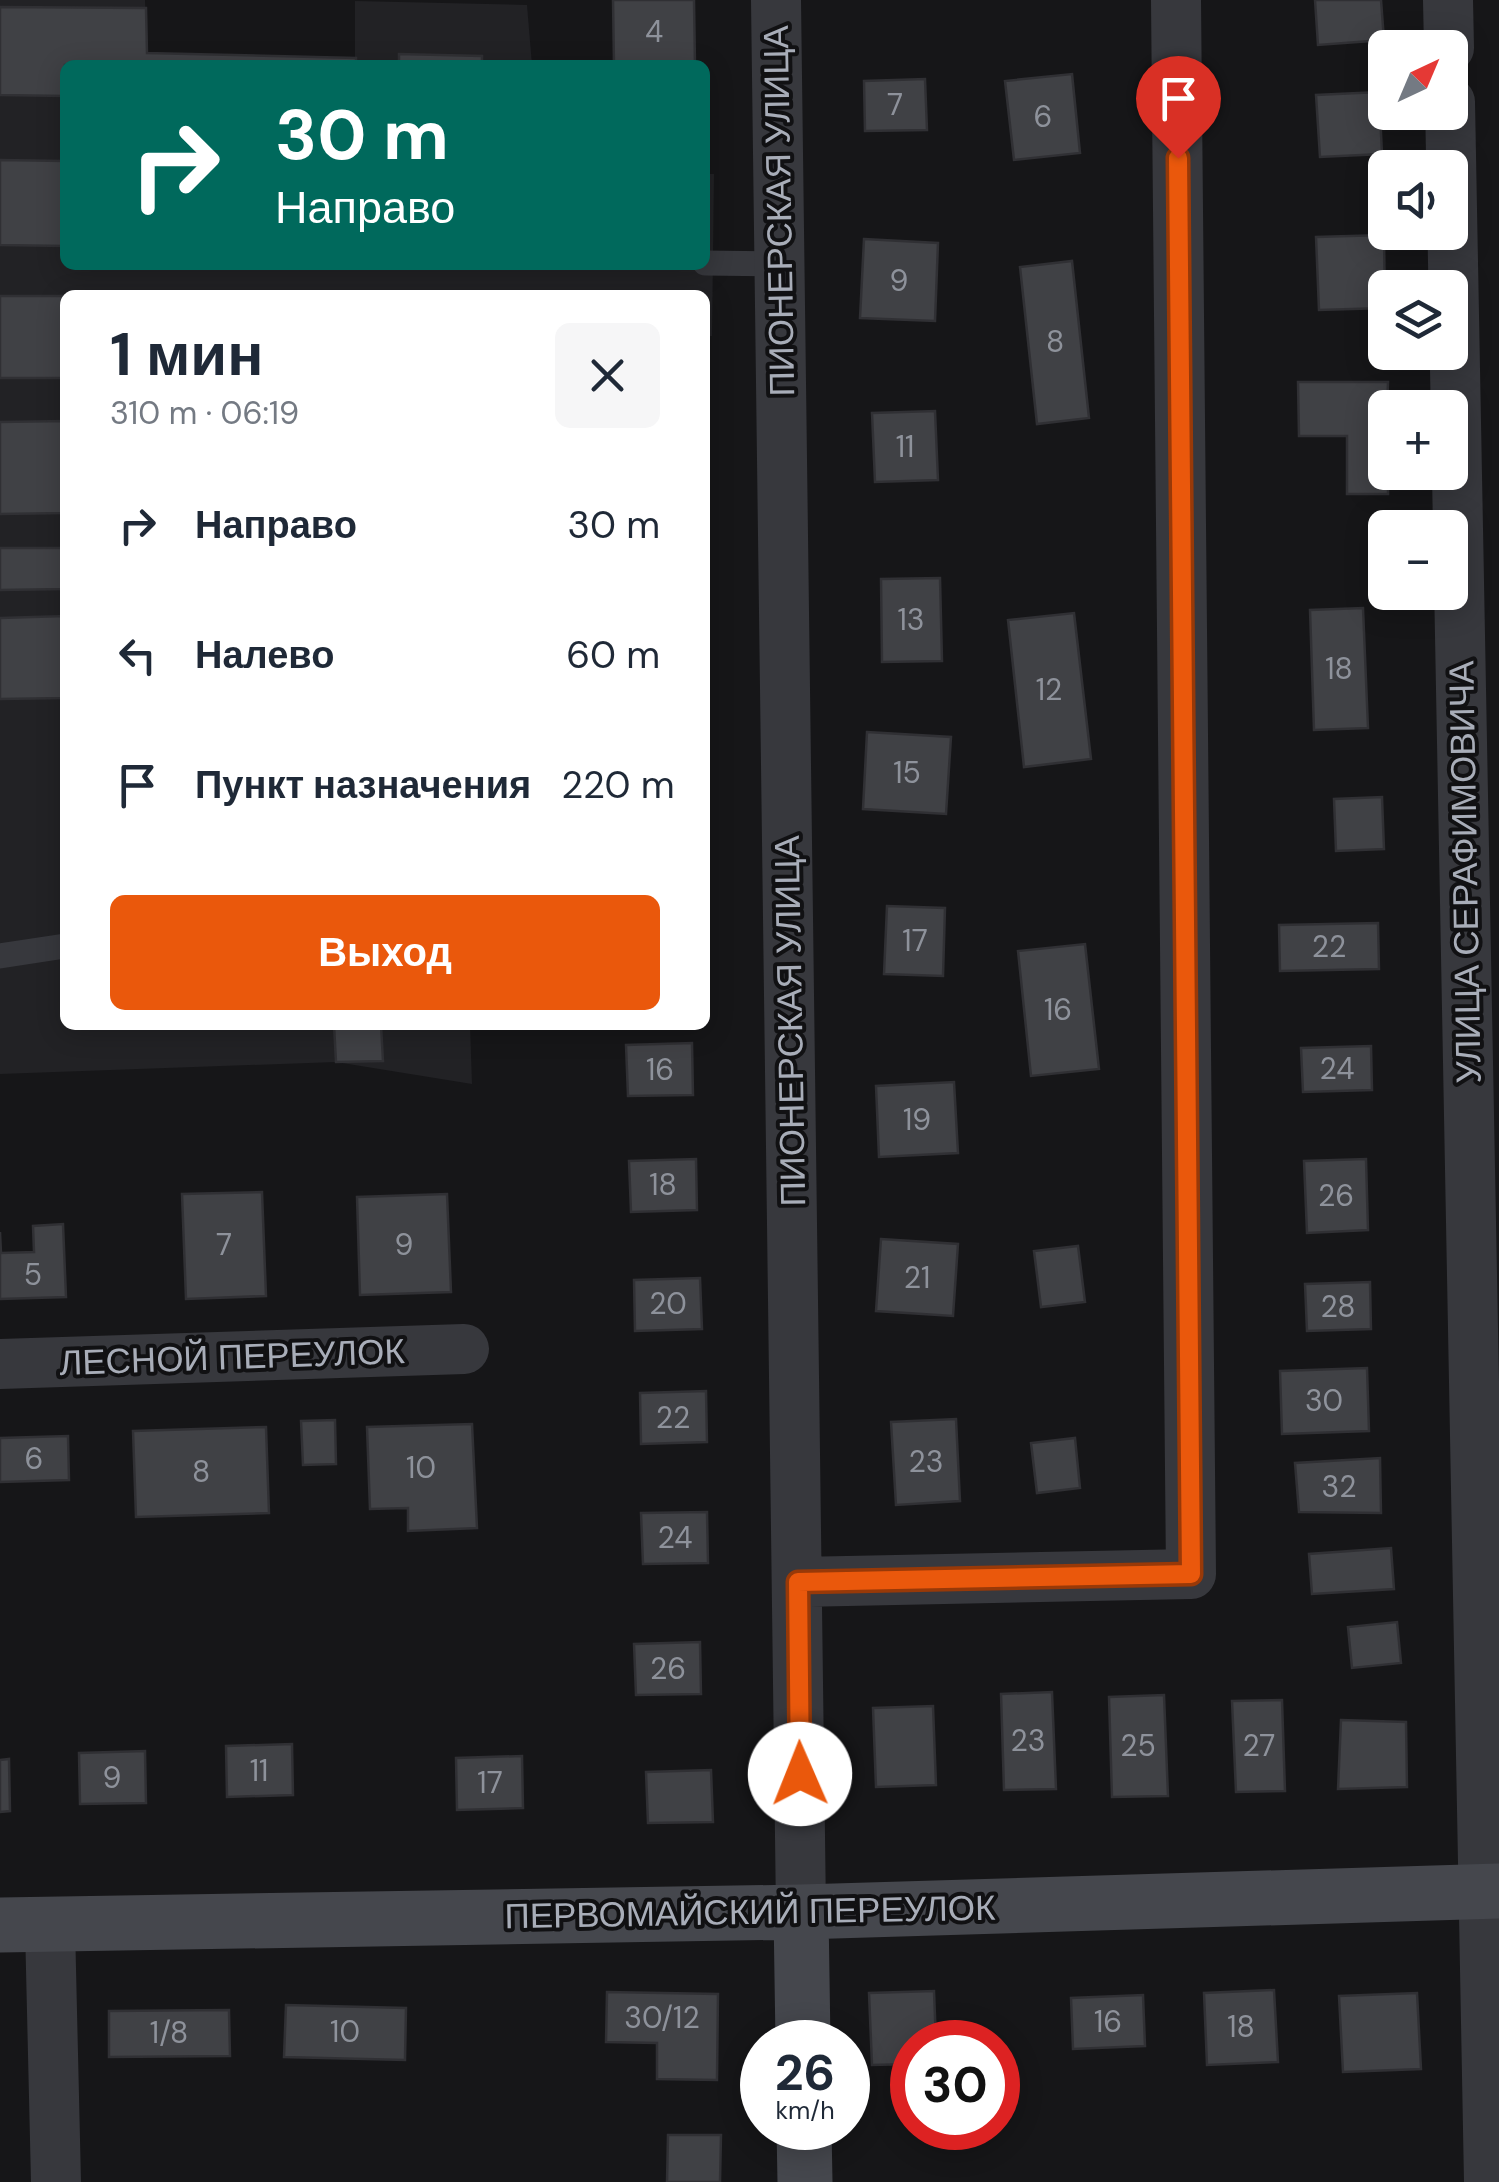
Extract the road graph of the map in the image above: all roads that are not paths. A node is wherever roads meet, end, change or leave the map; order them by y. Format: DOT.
graph roads {
  1 [pos="776,0"];
  2 [pos="1176,0"];
  3 [pos="1448,0"];
  4 [pos="1449,30"];
  5 [pos="1451,130"];
  6 [pos="710,264"];
  7 [pos="780,264"];
  8 [pos="60,947"];
  9 [pos="0,956"];
  10 [pos="464,1349"];
  11 [pos="0,1364"];
  12 [pos="798,1582"];
  13 [pos="1492,1891"];
  14 [pos="801,1912"];
  15 [pos="25,1926"];
  16 [pos="803,2020"];
  17 [pos="804,2150"];
  18 [pos="56,2182"];
  19 [pos="805,2182"];
  20 [pos="1489,2182"];
  1 -- 7 [label="street, ПИОНЕРСКАЯ УЛИЦА"];
  2 -- 12 [label="street"];
  3 -- 4 [label="street"];
  5 -- 13 [label="street, УЛИЦА СЕРАФИМОВИЧА"];
  6 -- 7 [label="lane"];
  7 -- 12 [label="street, ПИОНЕРСКАЯ УЛИЦА"];
  8 -- 9 [label="lane"];
  10 -- 11 [label="street, ЛЕСНОЙ ПЕРЕУЛОК"];
  12 -- 14 [label="street, ПИОНЕРСКАЯ УЛИЦА"];
  13 -- 14 [label="street, ПЕРВОМАЙСКИЙ ПЕРЕУЛОК"];
  13 -- 20 [label="street, УЛИЦА СЕРАФИМОВИЧА"];
  14 -- 15 [label="street, ПЕРВОМАЙСКИЙ ПЕРЕУЛОК"];
  14 -- 16 [label="street, ПИОНЕРСКАЯ УЛИЦА"];
  15 -- 18 [label="street"];
  17 -- 19 [label="street"];
}
